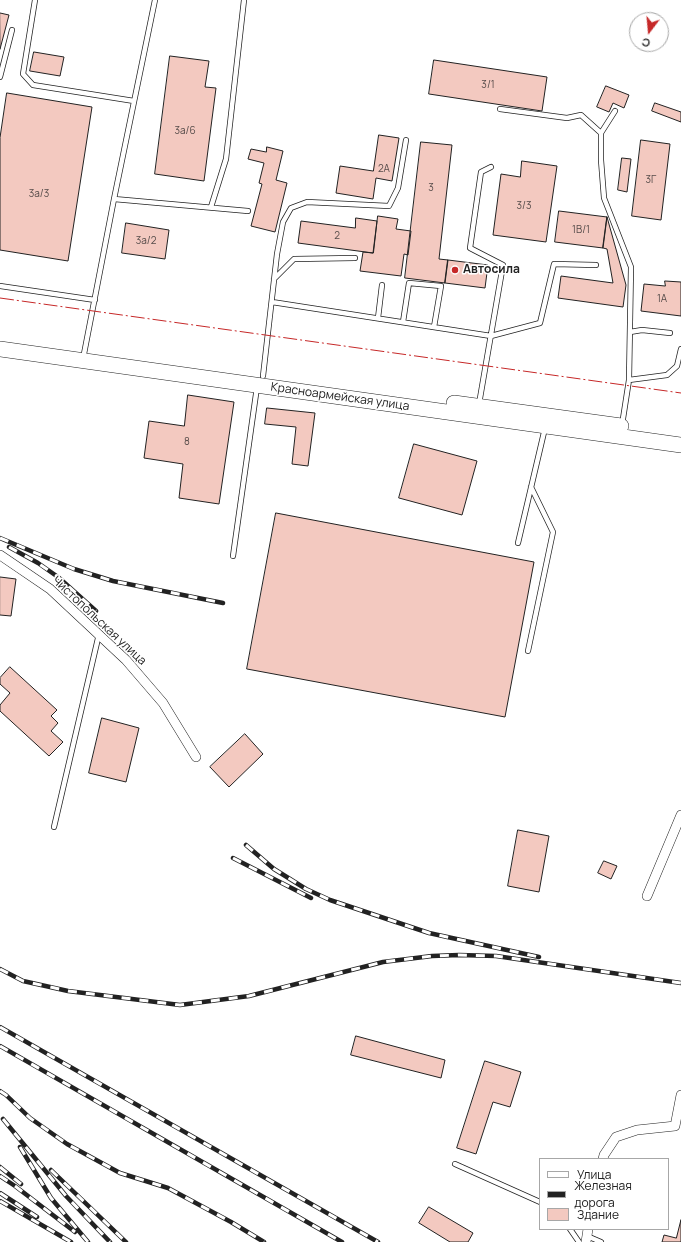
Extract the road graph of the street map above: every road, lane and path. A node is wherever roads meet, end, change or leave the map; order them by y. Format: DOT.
graph roads {
  1 [pos="35,0"];
  2 [pos="155,0"];
  3 [pos="244,0"];
  4 [pos="12,30"];
  5 [pos="0,77"];
  6 [pos="134,101"];
  7 [pos="500,109"];
  8 [pos="615,112"];
  9 [pos="601,133"];
  10 [pos="406,140"];
  11 [pos="491,166"];
  12 [pos="114,199"];
  13 [pos="211,208"];
  14 [pos="248,211"];
  15 [pos="355,258"];
  16 [pos="596,265"];
  17 [pos="274,279"];
  18 [pos="382,285"];
  19 [pos="0,286"];
  20 [pos="95,300"];
  21 [pos="272,302"];
  22 [pos="378,318"];
  23 [pos="403,322"];
  24 [pos="434,327"];
  25 [pos="630,332"];
  26 [pos="670,333"];
  27 [pos="491,336"];
  28 [pos="0,339"];
  29 [pos="0,349"];
  30 [pos="681,349"];
  31 [pos="84,356"];
  32 [pos="629,380"];
  33 [pos="260,381"];
  34 [pos="478,406"];
  35 [pos="546,426"];
  36 [pos="622,426"];
  37 [pos="681,435"];
  38 [pos="681,445"];
  39 [pos="531,487"];
  40 [pos="518,543"];
  41 [pos="0,555"];
  42 [pos="233,556"];
  43 [pos="99,634"];
  44 [pos="528,651"];
  45 [pos="196,757"];
  46 [pos="681,815"];
  47 [pos="54,827"];
  48 [pos="647,896"];
  49 [pos="681,1095"];
  50 [pos="678,1124"];
  51 [pos="603,1158"];
  52 [pos="455,1164"];
  53 [pos="539,1202"];
  54 [pos="571,1230"];
  55 [pos="587,1236"];
  56 [pos="579,1242"];
  57 [pos="601,1242"];
  1 -- 6 [label="lane"];
  2 -- 6 [label="lane"];
  3 -- 13 [label="lane"];
  4 -- 5 [label="lane"];
  6 -- 12 [label="lane"];
  7 -- 9 [label="lane"];
  8 -- 9 [label="lane"];
  9 -- 25 [label="lane"];
  10 -- 17 [label="lane"];
  11 -- 27 [label="lane"];
  12 -- 13 [label="lane"];
  12 -- 20 [label="lane"];
  13 -- 14 [label="lane"];
  15 -- 17 [label="lane"];
  16 -- 27 [label="lane"];
  17 -- 21 [label="lane"];
  18 -- 22 [label="lane"];
  19 -- 20 [label="lane"];
  20 -- 31 [label="lane"];
  21 -- 22 [label="lane"];
  21 -- 33 [label="lane"];
  22 -- 23 [label="lane"];
  23 -- 24 [label="lane"];
  23 -- 24 [label="lane"];
  24 -- 27 [label="lane"];
  25 -- 26 [label="lane"];
  25 -- 32 [label="lane"];
  27 -- 34 [label="lane"];
  28 -- 31 [label="main road, Красноармейская улица"];
  29 -- 31 [label="main road, Красноармейская улица"];
  30 -- 32 [label="lane"];
  31 -- 33 [label="main road, Красноармейская улица"];
  32 -- 36 [label="lane"];
  33 -- 34 [label="main road, Красноармейская улица"];
  33 -- 35 [label="main road, Красноармейская улица"];
  33 -- 42 [label="lane"];
  34 -- 36 [label="main road, Красноармейская улица"];
  35 -- 38 [label="main road, Красноармейская улица"];
  35 -- 39 [label="lane"];
  36 -- 37 [label="main road, Красноармейская улица"];
  39 -- 40 [label="lane"];
  39 -- 44 [label="lane"];
  41 -- 43 [label="street, Чистопольская улица"];
  43 -- 45 [label="street, Чистопольская улица"];
  43 -- 47 [label="lane"];
  46 -- 48 [label="street"];
  49 -- 50 [label="street"];
  50 -- 51 [label="street"];
  52 -- 53 [label="lane"];
  54 -- 56 [label="lane"];
  55 -- 57 [label="lane"];
}
